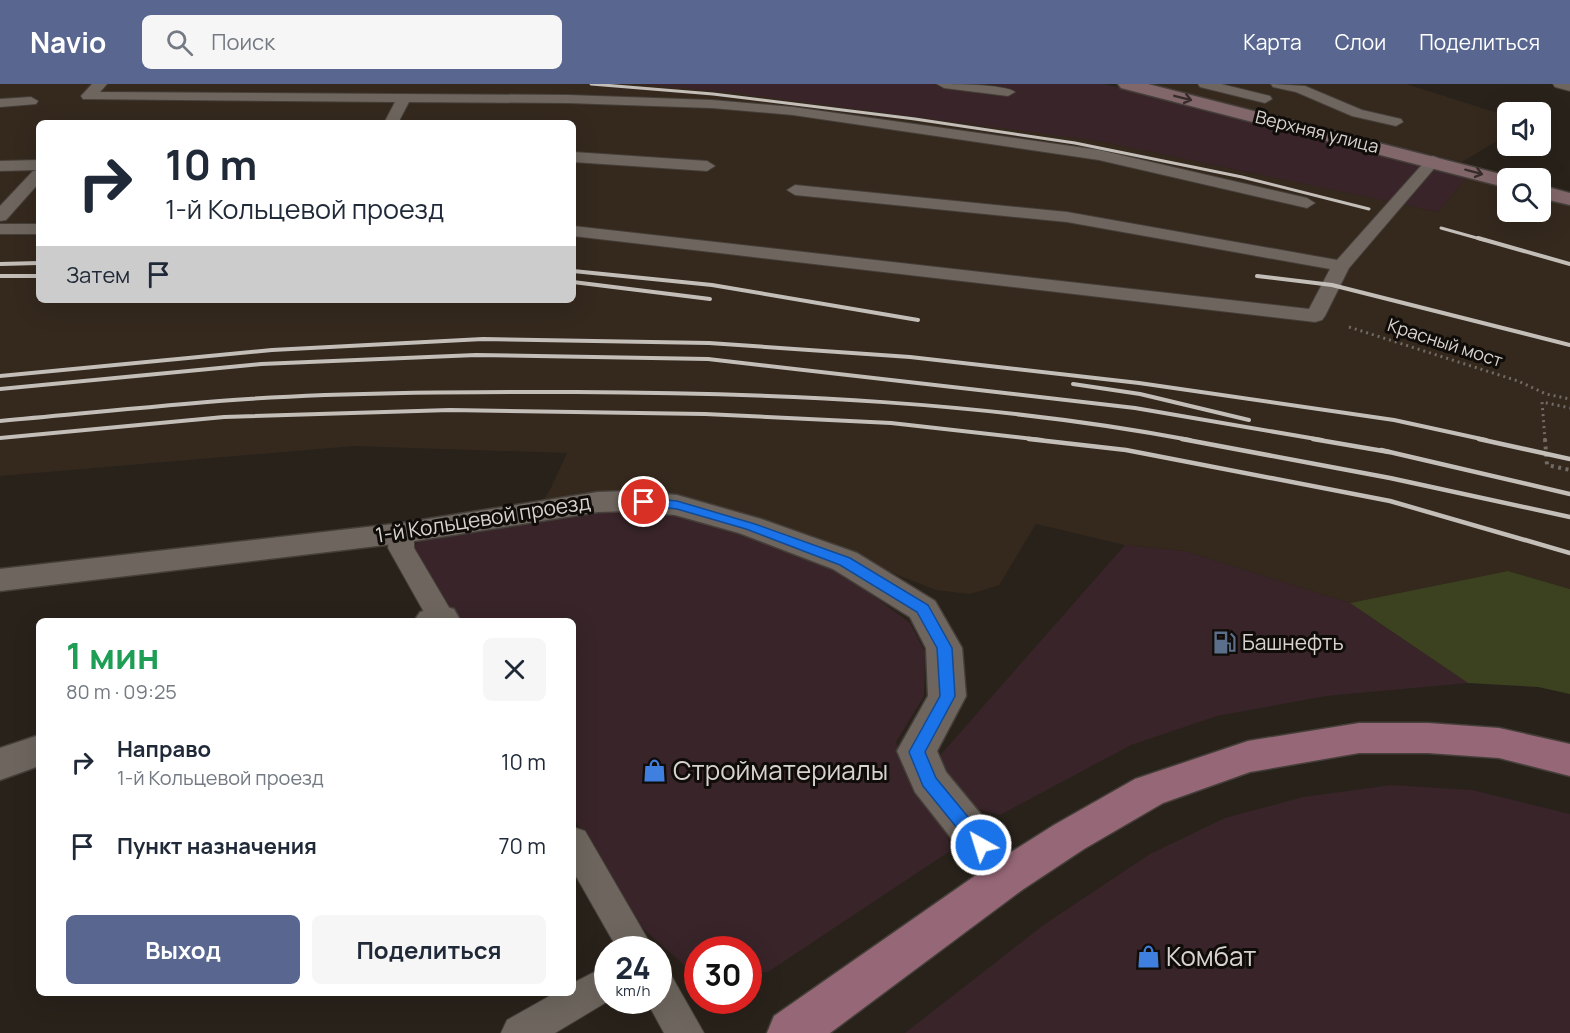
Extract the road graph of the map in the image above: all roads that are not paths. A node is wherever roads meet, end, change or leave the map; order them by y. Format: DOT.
graph roads {
  1 [pos="100,84"];
  2 [pos="944,84"];
  3 [pos="1127,84"];
  4 [pos="1205,84"];
  5 [pos="1278,84"];
  6 [pos="1560,84"];
  7 [pos="1570,87"];
  8 [pos="1008,92"];
  9 [pos="404,98"];
  10 [pos="1265,99"];
  11 [pos="32,101"];
  12 [pos="0,103"];
  13 [pos="393,120"];
  14 [pos="1396,122"];
  15 [pos="576,157"];
  16 [pos="1433,161"];
  17 [pos="36,165"];
  18 [pos="0,166"];
  19 [pos="707,166"];
  20 [pos="36,177"];
  21 [pos="1497,179"];
  22 [pos="795,190"];
  23 [pos="1551,194"];
  24 [pos="1570,199"];
  25 [pos="1307,203"];
  26 [pos="0,216"];
  27 [pos="0,229"];
  28 [pos="36,229"];
  29 [pos="576,231"];
  30 [pos="1341,266"];
  31 [pos="402,533"];
  32 [pos="0,580"];
  33 [pos="438,618"];
  34 [pos="36,751"];
  35 [pos="1570,760"];
  36 [pos="0,764"];
  37 [pos="576,846"];
  38 [pos="1007,877"];
  39 [pos="629,936"];
  40 [pos="594,990"];
  41 [pos="672,1011"];
  42 [pos="520,1033"];
  43 [pos="685,1033"];
  44 [pos="791,1033"];
  1 -- 9 [label="lane"];
  2 -- 8 [label="lane"];
  3 -- 16 [label="main road, Верхняя улица, one-way"];
  4 -- 10 [label="lane"];
  5 -- 14 [label="lane"];
  6 -- 7 [label="lane"];
  9 -- 13 [label="lane"];
  9 -- 25 [label="lane"];
  11 -- 12 [label="lane"];
  15 -- 19 [label="lane"];
  16 -- 21 [label="main road, Верхняя улица, one-way"];
  16 -- 30 [label="lane"];
  17 -- 18 [label="lane"];
  20 -- 26 [label="lane"];
  22 -- 30 [label="lane"];
  23 -- 24 [label="main road"];
  27 -- 28 [label="lane"];
  29 -- 30 [label="lane"];
  31 -- 32 [label="street, 1-й Кольцевой проезд"];
  31 -- 33 [label="lane"];
  31 -- 38 [label="street, 1-й Кольцевой проезд"];
  34 -- 36 [label="street"];
  35 -- 38 [label="main road"];
  37 -- 39 [label="lane"];
  38 -- 44 [label="main road"];
  40 -- 42 [label="lane"];
  41 -- 43 [label="lane"];
}
